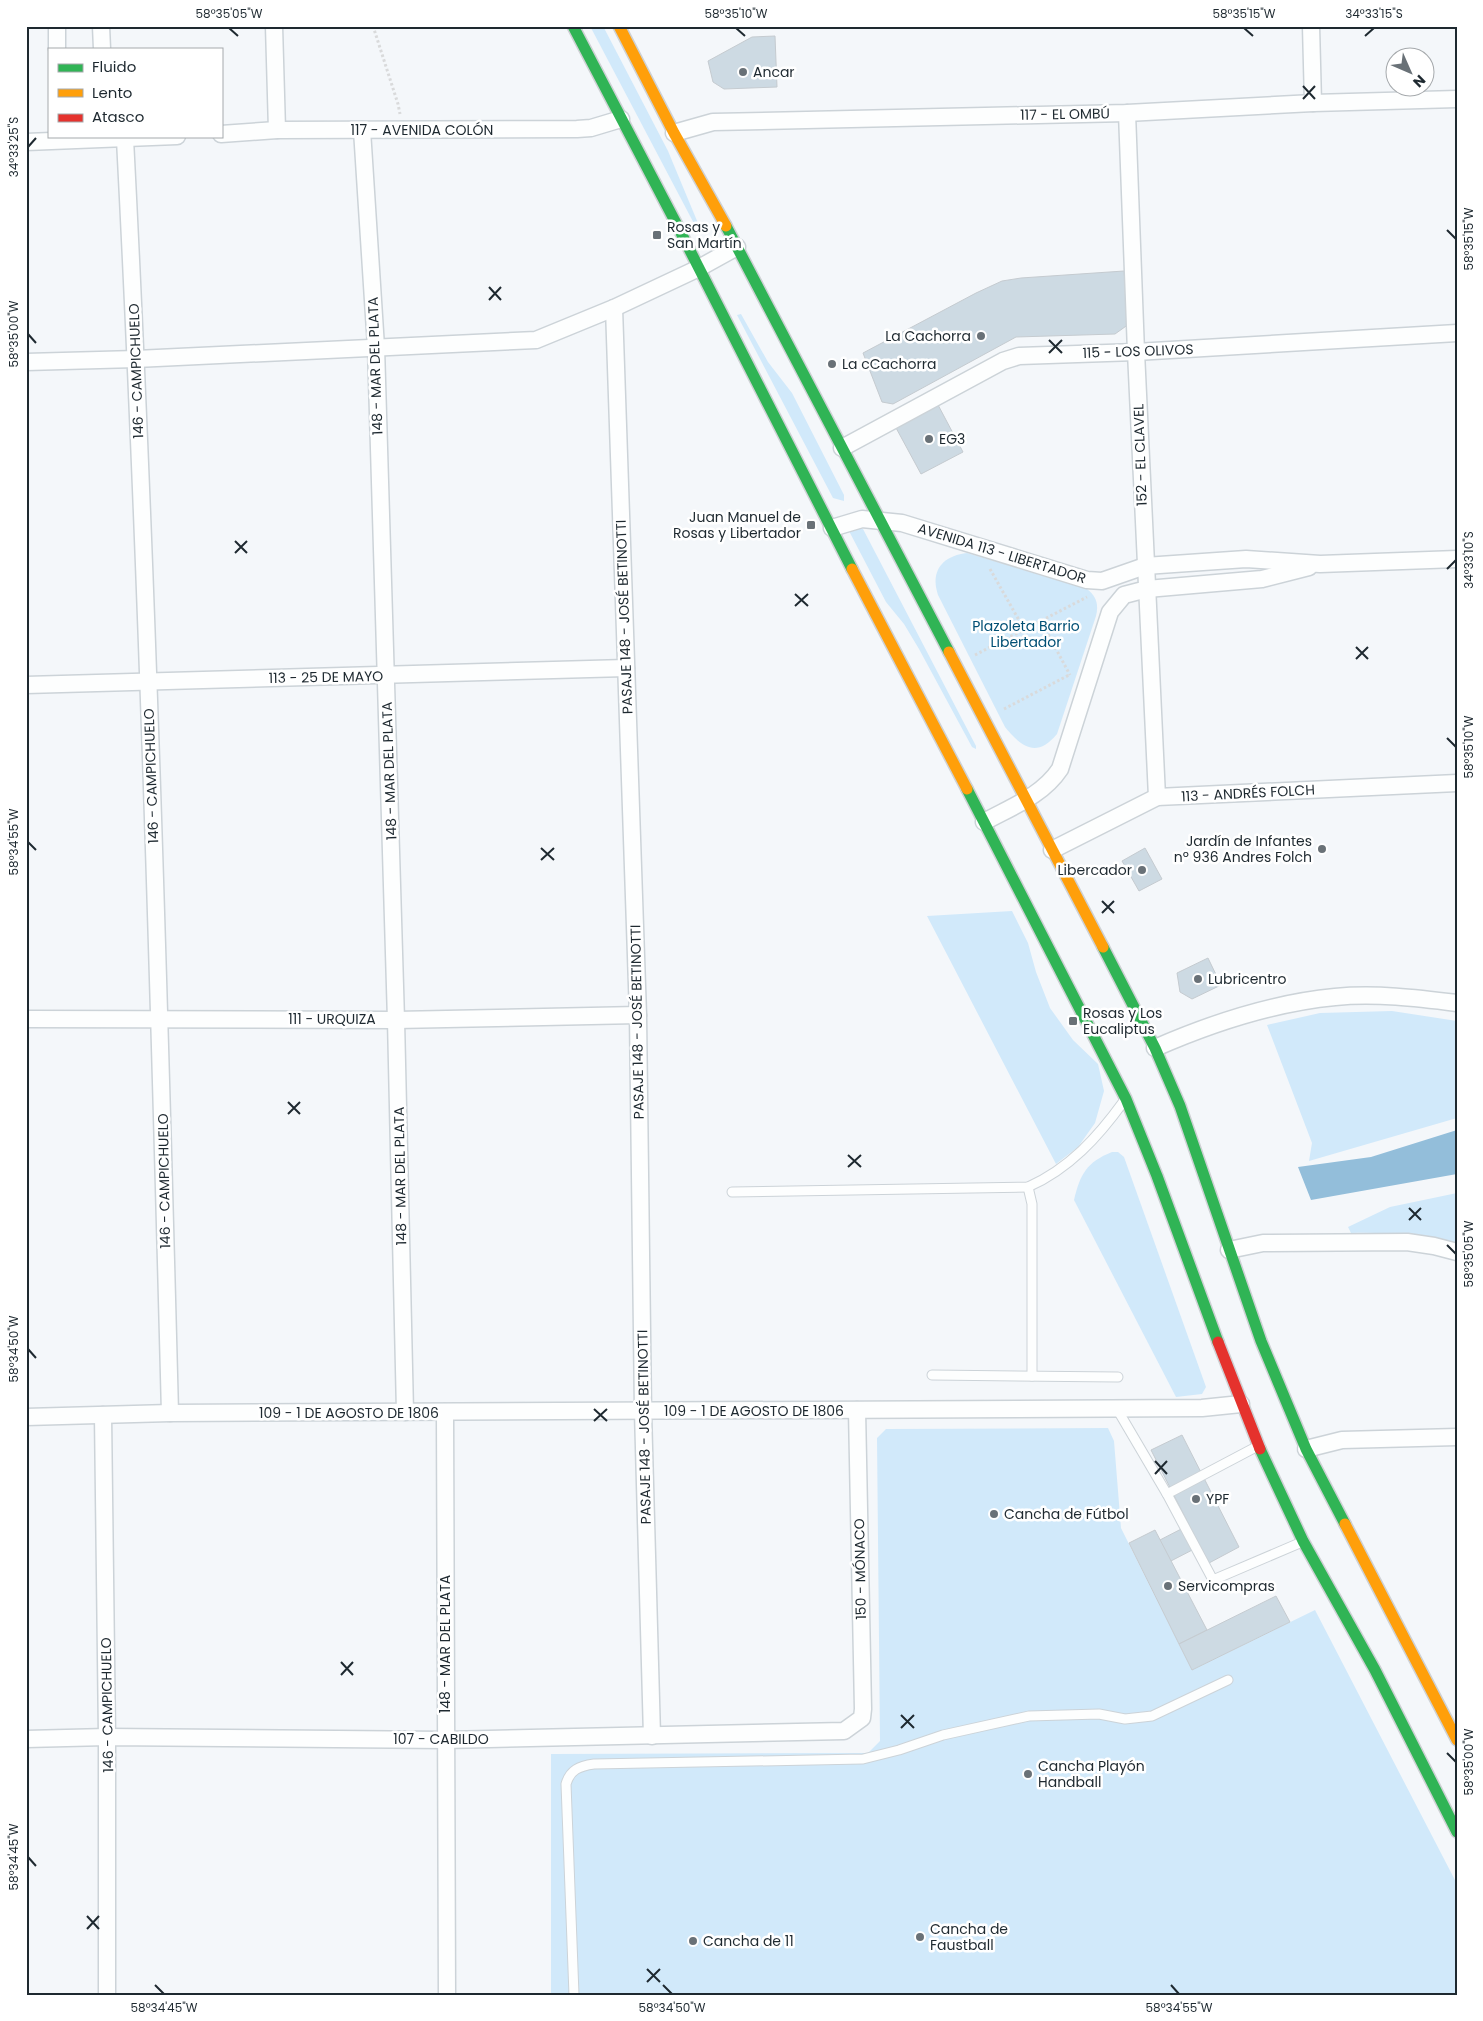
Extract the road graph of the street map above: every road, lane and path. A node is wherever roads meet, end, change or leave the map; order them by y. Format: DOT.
graph roads {
  1 [pos="57,26"];
  2 [pos="101,26"];
  3 [pos="274,26"];
  4 [pos="373,26"];
  5 [pos="573,26"];
  6 [pos="619,26"];
  7 [pos="1311,26"];
  8 [pos="58,48"];
  9 [pos="102,48"];
  10 [pos="1457,98"];
  11 [pos="1313,104"];
  12 [pos="1127,113"];
  13 [pos="621,119"];
  14 [pos="277,130"];
  15 [pos="362,130"];
  16 [pos="402,130"];
  17 [pos="674,133"];
  18 [pos="222,134"];
  19 [pos="61,138"];
  20 [pos="104,138"];
  21 [pos="142,138"];
  22 [pos="125,139"];
  23 [pos="26,142"];
  24 [pos="737,247"];
  25 [pos="699,268"];
  26 [pos="614,308"];
  27 [pos="1457,332"];
  28 [pos="376,346"];
  29 [pos="1136,352"];
  30 [pos="136,358"];
  31 [pos="26,362"];
  32 [pos="842,448"];
  33 [pos="879,519"];
  34 [pos="832,528"];
  35 [pos="977,546"];
  36 [pos="1457,559"];
  37 [pos="1320,564"];
  38 [pos="1145,566"];
  39 [pos="1147,589"];
  40 [pos="1093,594"];
  41 [pos="1041,621"];
  42 [pos="1024,629"];
  43 [pos="955,665"];
  44 [pos="626,668"];
  45 [pos="386,675"];
  46 [pos="1070,675"];
  47 [pos="147,681"];
  48 [pos="26,685"];
  49 [pos="1081,699"];
  50 [pos="984,720"];
  51 [pos="1457,783"];
  52 [pos="1157,797"];
  53 [pos="1025,800"];
  54 [pos="984,822"];
  55 [pos="1052,850"];
  56 [pos="1457,1003"];
  57 [pos="638,1015"];
  58 [pos="160,1018"];
  59 [pos="26,1019"];
  60 [pos="396,1020"];
  61 [pos="1155,1048"];
  62 [pos="1126,1099"];
  63 [pos="1028,1187"];
  64 [pos="732,1192"];
  65 [pos="1229,1250"];
  66 [pos="1457,1252"];
  67 [pos="932,1375"];
  68 [pos="1032,1376"];
  69 [pos="1118,1377"];
  70 [pos="1241,1404"];
  71 [pos="1117,1409"];
  72 [pos="858,1410"];
  73 [pos="405,1412"];
  74 [pos="445,1412"];
  75 [pos="643,1412"];
  76 [pos="170,1413"];
  77 [pos="103,1415"];
  78 [pos="26,1417"];
  79 [pos="1457,1437"];
  80 [pos="1258,1446"];
  81 [pos="1306,1449"];
  82 [pos="1167,1494"];
  83 [pos="1303,1541"];
  84 [pos="1228,1680"];
  85 [pos="855,1725"];
  86 [pos="652,1736"];
  87 [pos="108,1737"];
  88 [pos="26,1739"];
  89 [pos="445,1740"];
  90 [pos="1457,1740"];
  91 [pos="1457,1832"];
  92 [pos="107,1995"];
  93 [pos="447,1995"];
  94 [pos="574,1995"];
  1 -- 8 [label="street"];
  2 -- 9 [label="street"];
  3 -- 14 [label="street"];
  4 -- 16 [label="path"];
  5 -- 13 [label="main road"];
  6 -- 17 [label="main road"];
  7 -- 11 [label="street"];
  10 -- 11 [label="street, 117 - EL OMBÚ"];
  11 -- 12 [label="street, 117 - EL OMBÚ"];
  12 -- 17 [label="street, 117 - EL OMBÚ"];
  12 -- 29 [label="street, 152 - EL CLAVEL"];
  13 -- 16 [label="street, 117 - AVENIDA COLÓN"];
  13 -- 25 [label="main road"];
  14 -- 15 [label="street, 117 - AVENIDA COLÓN"];
  14 -- 18 [label="street, 117 - AVENIDA COLÓN"];
  15 -- 16 [label="street, 117 - AVENIDA COLÓN"];
  15 -- 28 [label="street, 148 - MAR DEL PLATA"];
  17 -- 24 [label="main road"];
  19 -- 20 [label="street"];
  19 -- 23 [label="street"];
  20 -- 22 [label="street"];
  21 -- 22 [label="street"];
  22 -- 30 [label="street, 146 - CAMPICHUELO"];
  24 -- 25 [label="street"];
  24 -- 32 [label="main road"];
  25 -- 26 [label="street"];
  25 -- 34 [label="main road"];
  26 -- 28 [label="street"];
  26 -- 44 [label="street, PASAJE 148 - JOSÉ BETINOTTI"];
  27 -- 29 [label="street, 115 - LOS OLIVOS"];
  28 -- 30 [label="street"];
  28 -- 45 [label="street, 148 - MAR DEL PLATA"];
  29 -- 32 [label="street, 115 - LOS OLIVOS"];
  29 -- 38 [label="street, 152 - EL CLAVEL"];
  30 -- 31 [label="street"];
  30 -- 47 [label="street, 146 - CAMPICHUELO"];
  32 -- 33 [label="main road"];
  33 -- 34 [label="street, AVENIDA 113 - LIBERTADOR"];
  33 -- 35 [label="street, AVENIDA 113 - LIBERTADOR"];
  33 -- 43 [label="main road"];
  34 -- 54 [label="main road"];
  35 -- 38 [label="street, AVENIDA 113 - LIBERTADOR"];
  35 -- 42 [label="path"];
  36 -- 37 [label="street, AVENIDA 113 - LIBERTADOR"];
  37 -- 38 [label="street, AVENIDA 113 - LIBERTADOR"];
  37 -- 39 [label="street, AVENIDA 113 - LIBERTADOR"];
  38 -- 39 [label="street, 152 - EL CLAVEL"];
  39 -- 49 [label="street, AVENIDA 113 - LIBERTADOR"];
  39 -- 52 [label="street, 152 - EL CLAVEL"];
  40 -- 41 [label="path"];
  41 -- 42 [label="path"];
  41 -- 46 [label="path"];
  42 -- 43 [label="path"];
  43 -- 50 [label="main road"];
  44 -- 45 [label="street, 113 - 25 DE MAYO"];
  44 -- 57 [label="street, PASAJE 148 - JOSÉ BETINOTTI"];
  45 -- 47 [label="street, 113 - 25 DE MAYO"];
  45 -- 60 [label="street, 148 - MAR DEL PLATA"];
  46 -- 49 [label="path"];
  46 -- 50 [label="path"];
  47 -- 48 [label="street, 113 - 25 DE MAYO"];
  47 -- 58 [label="street, 146 - CAMPICHUELO"];
  49 -- 53 [label="street, AVENIDA 113 - LIBERTADOR"];
  50 -- 53 [label="main road"];
  51 -- 52 [label="street, 113 - ANDRÉS FOLCH"];
  52 -- 55 [label="street, 113 - ANDRÉS FOLCH"];
  53 -- 54 [label="street, AVENIDA 113 - LIBERTADOR"];
  53 -- 55 [label="main road"];
  54 -- 62 [label="main road"];
  55 -- 61 [label="main road"];
  56 -- 61 [label="street"];
  57 -- 60 [label="street, 111 - URQUIZA"];
  57 -- 75 [label="street, PASAJE 148 - JOSÉ BETINOTTI"];
  58 -- 59 [label="street, 111 - URQUIZA"];
  58 -- 60 [label="street, 111 - URQUIZA"];
  58 -- 76 [label="street, 146 - CAMPICHUELO"];
  60 -- 73 [label="street, 148 - MAR DEL PLATA"];
  61 -- 65 [label="main road"];
  62 -- 63 [label="lane"];
  62 -- 70 [label="main road"];
  63 -- 64 [label="lane"];
  63 -- 68 [label="lane"];
  65 -- 66 [label="street"];
  65 -- 81 [label="main road"];
  67 -- 68 [label="lane"];
  68 -- 69 [label="lane"];
  70 -- 71 [label="street, 109 - 1 DE AGOSTO DE 1806"];
  70 -- 80 [label="main road"];
  71 -- 72 [label="street, 109 - 1 DE AGOSTO DE 1806"];
  71 -- 82 [label="lane"];
  72 -- 75 [label="street, 109 - 1 DE AGOSTO DE 1806"];
  72 -- 85 [label="street, 150 - MÓNACO"];
  73 -- 74 [label="street, 109 - 1 DE AGOSTO DE 1806"];
  73 -- 76 [label="street, 109 - 1 DE AGOSTO DE 1806"];
  74 -- 75 [label="street, 109 - 1 DE AGOSTO DE 1806"];
  74 -- 89 [label="street, 148 - MAR DEL PLATA"];
  75 -- 86 [label="street, PASAJE 148 - JOSÉ BETINOTTI"];
  76 -- 77 [label="street, 109 - 1 DE AGOSTO DE 1806"];
  77 -- 78 [label="street, 109 - 1 DE AGOSTO DE 1806"];
  77 -- 87 [label="street, 146 - CAMPICHUELO"];
  79 -- 81 [label="street"];
  80 -- 82 [label="lane"];
  80 -- 83 [label="main road"];
  81 -- 90 [label="main road"];
  82 -- 83 [label="lane"];
  83 -- 91 [label="main road"];
  84 -- 94 [label="lane"];
  85 -- 86 [label="street, 107 - CABILDO"];
  86 -- 89 [label="street, 107 - CABILDO"];
  87 -- 88 [label="street, 107 - CABILDO"];
  87 -- 89 [label="street, 107 - CABILDO"];
  87 -- 92 [label="street, 146 - CAMPICHUELO"];
  89 -- 93 [label="street, 148 - MAR DEL PLATA"];
}
